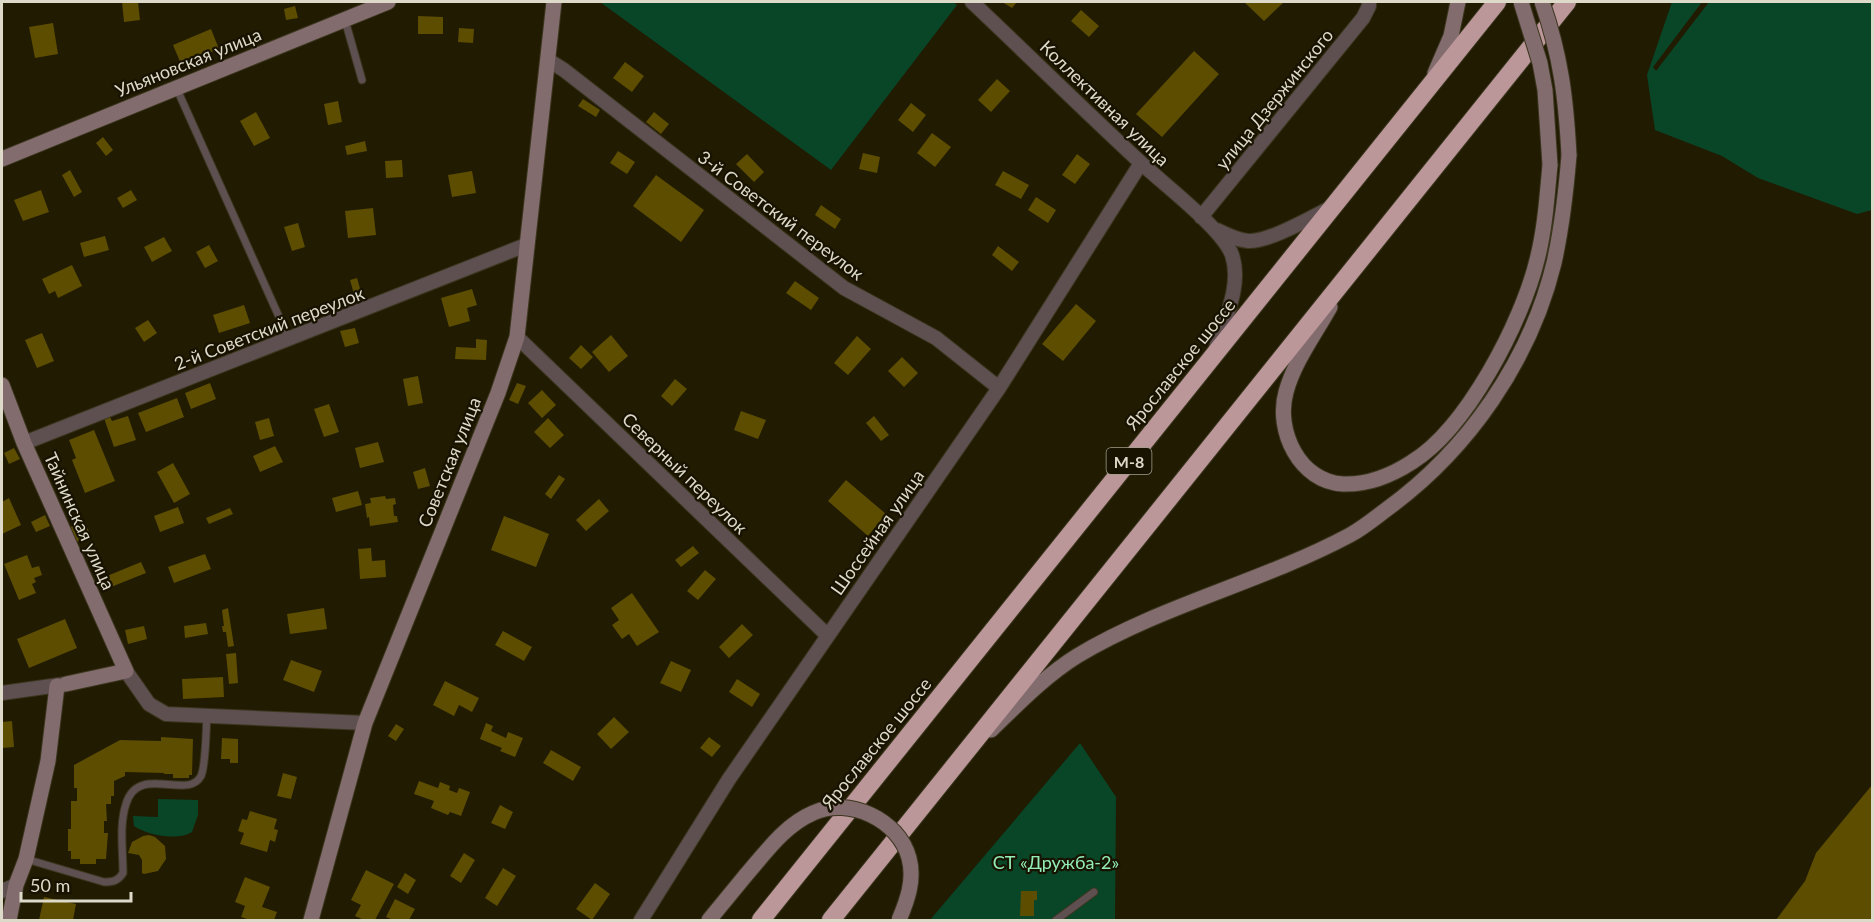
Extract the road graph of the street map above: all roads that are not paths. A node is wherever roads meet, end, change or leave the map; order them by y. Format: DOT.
graph roads {
  1 [pos="388,2"];
  2 [pos="554,2"];
  3 [pos="972,2"];
  4 [pos="1458,2"];
  5 [pos="1497,2"];
  6 [pos="1521,2"];
  7 [pos="1542,2"];
  8 [pos="1567,2"];
  9 [pos="1372,3"];
  10 [pos="345,20"];
  11 [pos="548,60"];
  12 [pos="362,80"];
  13 [pos="1430,85"];
  14 [pos="176,87"];
  15 [pos="2,159"];
  16 [pos="1141,163"];
  17 [pos="1332,207"];
  18 [pos="1201,217"];
  19 [pos="1214,229"];
  20 [pos="526,245"];
  21 [pos="1350,272"];
  22 [pos="517,337"];
  23 [pos="288,339"];
  24 [pos="1214,355"];
  25 [pos="2,385"];
  26 [pos="999,388"];
  27 [pos="24,443"];
  28 [pos="827,635"];
  29 [pos="126,671"];
  30 [pos="61,685"];
  31 [pos="3,689"];
  32 [pos="207,715"];
  33 [pos="365,723"];
  34 [pos="957,764"];
  35 [pos="26,859"];
  36 [pos="16,885"];
  37 [pos="2,891"];
  38 [pos="1094,892"];
  39 [pos="9,921"];
  40 [pos="311,921"];
  41 [pos="641,921"];
  42 [pos="709,921"];
  43 [pos="761,921"];
  44 [pos="831,921"];
  45 [pos="899,921"];
  46 [pos="1056,921"];
  1 -- 10 [label="street, Ульяновская улица"];
  2 -- 11 [label="street, Советская улица"];
  3 -- 16 [label="street, Коллективная улица"];
  4 -- 13 [label="street"];
  5 -- 13 [label="highway, Ярославское шоссе / М-8"];
  6 -- 21 [label="street, bridge"];
  7 -- 34 [label="street, bridge"];
  8 -- 21 [label="highway"];
  9 -- 18 [label="street, улица Дзержинского"];
  10 -- 12 [label="lane"];
  10 -- 14 [label="street, Ульяновская улица"];
  11 -- 20 [label="street, Советская улица"];
  11 -- 26 [label="street, 3-й Советский переулок"];
  13 -- 17 [label="highway, Ярославское шоссе / М-8"];
  14 -- 15 [label="street, Ульяновская улица"];
  14 -- 23 [label="lane"];
  16 -- 18 [label="street, Коллективная улица"];
  16 -- 26 [label="street, Шоссейная улица"];
  17 -- 19 [label="street, Коллективная улица"];
  17 -- 24 [label="highway, Ярославское шоссе / М-8"];
  18 -- 19 [label="street, Коллективная улица"];
  19 -- 24 [label="street, Коллективная улица"];
  20 -- 22 [label="street, Советская улица"];
  20 -- 23 [label="street, 2-й Советский переулок"];
  21 -- 34 [label="highway"];
  22 -- 28 [label="street, Северный переулок"];
  22 -- 33 [label="street, Советская улица"];
  23 -- 27 [label="street, 2-й Советский переулок"];
  24 -- 43 [label="highway, Ярославское шоссе / М-8"];
  25 -- 27 [label="street, Тайнинская улица"];
  26 -- 28 [label="street, Шоссейная улица"];
  27 -- 29 [label="street, Тайнинская улица"];
  28 -- 41 [label="street, Шоссейная улица"];
  29 -- 30 [label="street"];
  29 -- 32 [label="street"];
  30 -- 31 [label="street"];
  30 -- 35 [label="street"];
  32 -- 33 [label="street"];
  32 -- 35 [label="lane"];
  33 -- 40 [label="street, Советская улица"];
  34 -- 44 [label="highway"];
  35 -- 36 [label="street"];
  36 -- 37 [label="street"];
  36 -- 39 [label="street"];
  38 -- 46 [label="lane"];
  42 -- 45 [label="street, bridge"];
}
